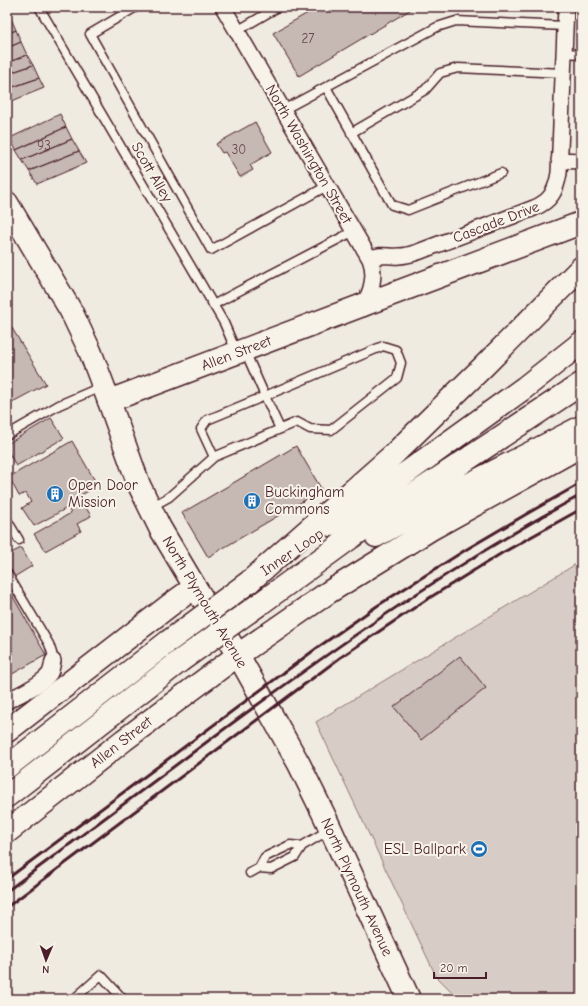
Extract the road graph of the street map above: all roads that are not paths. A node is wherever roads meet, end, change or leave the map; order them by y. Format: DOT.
graph roads {
  1 [pos="39,7"];
  2 [pos="136,7"];
  3 [pos="223,7"];
  4 [pos="278,7"];
  5 [pos="566,7"];
  6 [pos="565,26"];
  7 [pos="237,31"];
  8 [pos="564,53"];
  9 [pos="581,54"];
  10 [pos="563,73"];
  11 [pos="326,88"];
  12 [pos="283,110"];
  13 [pos="351,133"];
  14 [pos="559,160"];
  15 [pos="581,161"];
  16 [pos="501,173"];
  17 [pos="327,186"];
  18 [pos="7,203"];
  19 [pos="581,224"];
  20 [pos="354,231"];
  21 [pos="370,259"];
  22 [pos="581,268"];
  23 [pos="213,305"];
  24 [pos="363,306"];
  25 [pos="581,343"];
  26 [pos="241,351"];
  27 [pos="581,384"];
  28 [pos="106,394"];
  29 [pos="264,396"];
  30 [pos="581,427"];
  31 [pos="280,429"];
  32 [pos="7,435"];
  33 [pos="581,446"];
  34 [pos="214,457"];
  35 [pos="150,507"];
  36 [pos="7,520"];
  37 [pos="19,540"];
  38 [pos="7,573"];
  39 [pos="249,582"];
  40 [pos="195,587"];
  41 [pos="260,603"];
  42 [pos="238,655"];
  43 [pos="53,661"];
  44 [pos="7,702"];
  45 [pos="7,731"];
  46 [pos="7,767"];
  47 [pos="7,796"];
  48 [pos="331,829"];
  49 [pos="7,832"];
  50 [pos="302,846"];
  51 [pos="259,868"];
  52 [pos="250,873"];
  53 [pos="74,999"];
  54 [pos="123,999"];
  55 [pos="409,999"];
  1 -- 23 [label="lane, Scott Alley"];
  2 -- 17 [label="lane"];
  3 -- 7 [label="street, North Washington Street"];
  4 -- 7 [label="lane"];
  5 -- 6 [label="street, Cascade Drive"];
  6 -- 8 [label="street, Cascade Drive"];
  6 -- 11 [label="lane"];
  7 -- 12 [label="street, North Washington Street"];
  8 -- 9 [label="lane"];
  8 -- 10 [label="street, Cascade Drive"];
  10 -- 13 [label="lane"];
  10 -- 14 [label="street, Cascade Drive"];
  11 -- 12 [label="lane"];
  11 -- 13 [label="lane"];
  12 -- 17 [label="street, North Washington Street"];
  13 -- 16 [label="lane"];
  14 -- 15 [label="street"];
  14 -- 21 [label="street, Cascade Drive"];
  17 -- 20 [label="street, North Washington Street"];
  18 -- 28 [label="main road, North Plymouth Avenue"];
  19 -- 24 [label="main road, Allen Street"];
  20 -- 21 [label="street, North Washington Street"];
  20 -- 23 [label="lane"];
  21 -- 24 [label="street, North Washington Street"];
  22 -- 39 [label="main road"];
  23 -- 26 [label="lane, Scott Alley"];
  24 -- 26 [label="main road, Allen Street"];
  25 -- 39 [label="main road, Inner Loop"];
  26 -- 28 [label="main road, Allen Street"];
  26 -- 29 [label="lane, Scott Alley"];
  27 -- 41 [label="main road, Inner Loop"];
  28 -- 32 [label="lane"];
  28 -- 35 [label="main road, North Plymouth Avenue"];
  29 -- 31 [label="lane, Scott Alley"];
  29 -- 31 [label="lane"];
  29 -- 34 [label="lane"];
  30 -- 41 [label="main road"];
  31 -- 34 [label="lane"];
  33 -- 42 [label="main road, Allen Street"];
  34 -- 35 [label="lane"];
  35 -- 40 [label="main road, North Plymouth Avenue"];
  36 -- 37 [label="lane"];
  38 -- 43 [label="lane"];
  39 -- 46 [label="main road, Inner Loop, bridge"];
  40 -- 42 [label="main road, North Plymouth Avenue"];
  40 -- 45 [label="main road"];
  41 -- 47 [label="main road, Inner Loop, bridge"];
  42 -- 48 [label="main road, North Plymouth Avenue"];
  42 -- 49 [label="main road, Allen Street"];
  43 -- 44 [label="street"];
  48 -- 50 [label="lane"];
  48 -- 55 [label="main road, North Plymouth Avenue"];
  50 -- 51 [label="lane"];
  50 -- 51 [label="lane"];
  51 -- 52 [label="lane"];
  53 -- 54 [label="lane"];
}
